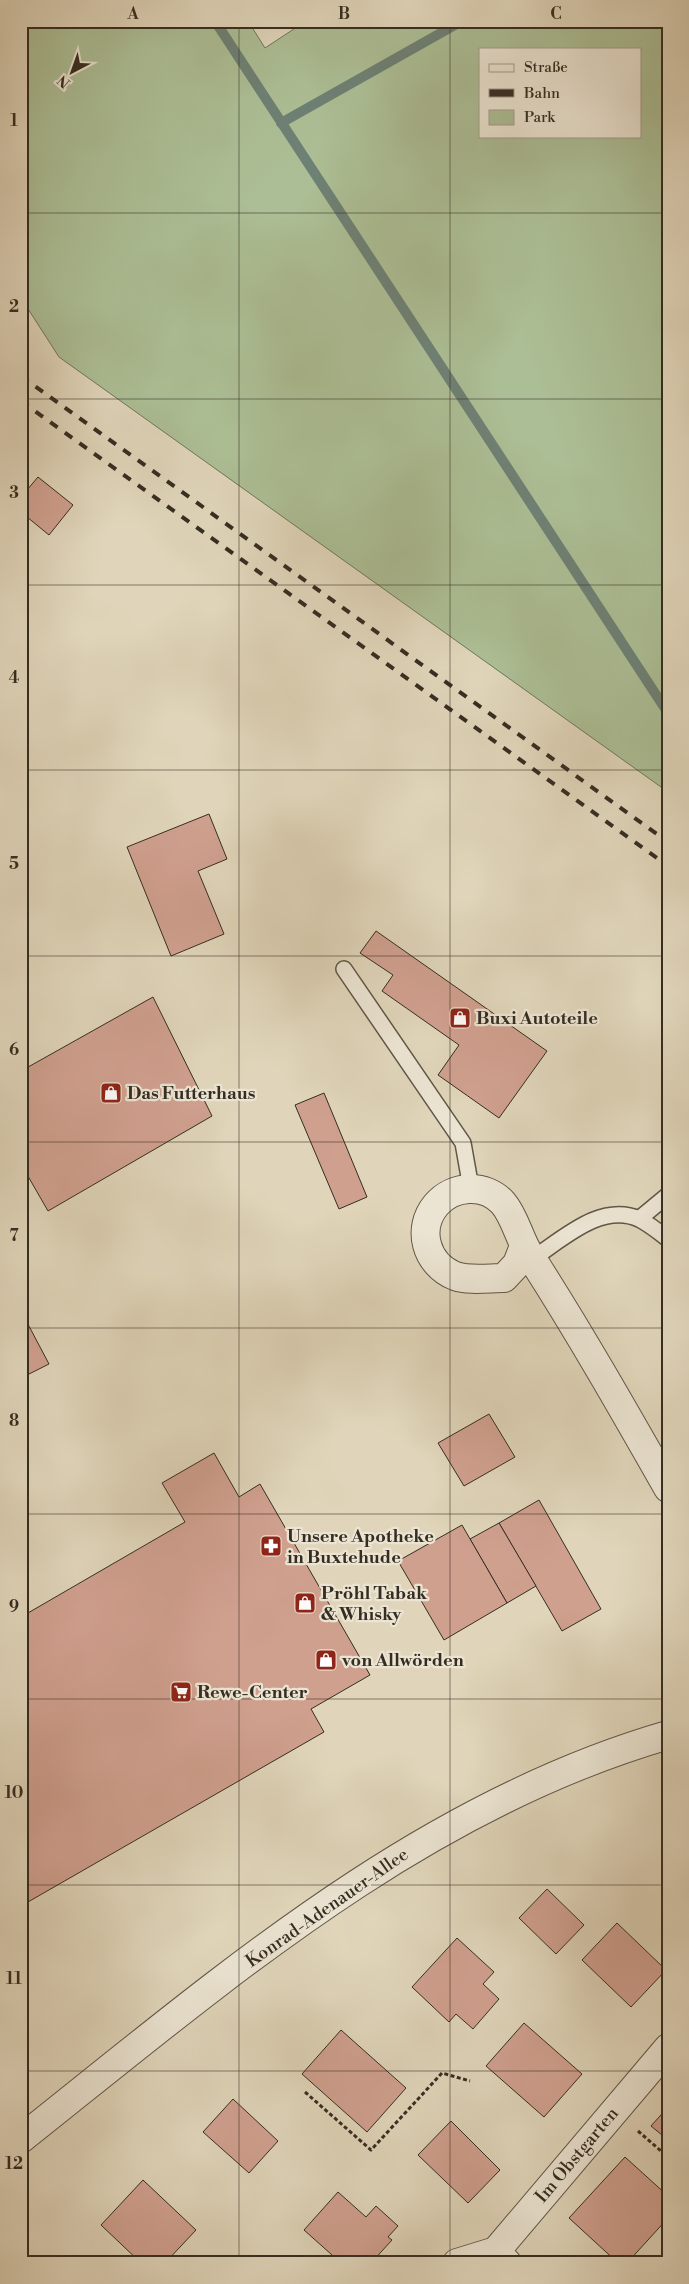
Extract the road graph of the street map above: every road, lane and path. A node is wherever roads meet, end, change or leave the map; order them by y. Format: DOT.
graph roads {
  1 [pos="344,969"];
  2 [pos="471,1188"];
  3 [pos="668,1195"];
  4 [pos="639,1219"];
  5 [pos="668,1239"];
  6 [pos="528,1252"];
  7 [pos="504,1278"];
  8 [pos="560,1301"];
  9 [pos="668,1488"];
  10 [pos="668,1735"];
  11 [pos="668,2048"];
  12 [pos="470,2081"];
  13 [pos="305,2092"];
  14 [pos="615,2110"];
  15 [pos="21,2139"];
  16 [pos="668,2157"];
  17 [pos="502,2257"];
  18 [pos="457,2263"];
  1 -- 2 [label="lane"];
  2 -- 6 [label="street"];
  2 -- 7 [label="street"];
  3 -- 4 [label="lane"];
  4 -- 5 [label="lane"];
  4 -- 6 [label="lane"];
  6 -- 7 [label="street"];
  6 -- 8 [label="street"];
  7 -- 8 [label="street"];
  8 -- 9 [label="street"];
  10 -- 15 [label="street, Konrad-Adenauer-Allee"];
  11 -- 14 [label="street, Im Obstgarten"];
  12 -- 13 [label="path"];
  14 -- 16 [label="path"];
  14 -- 17 [label="street, Im Obstgarten"];
  17 -- 18 [label="street"];
}
